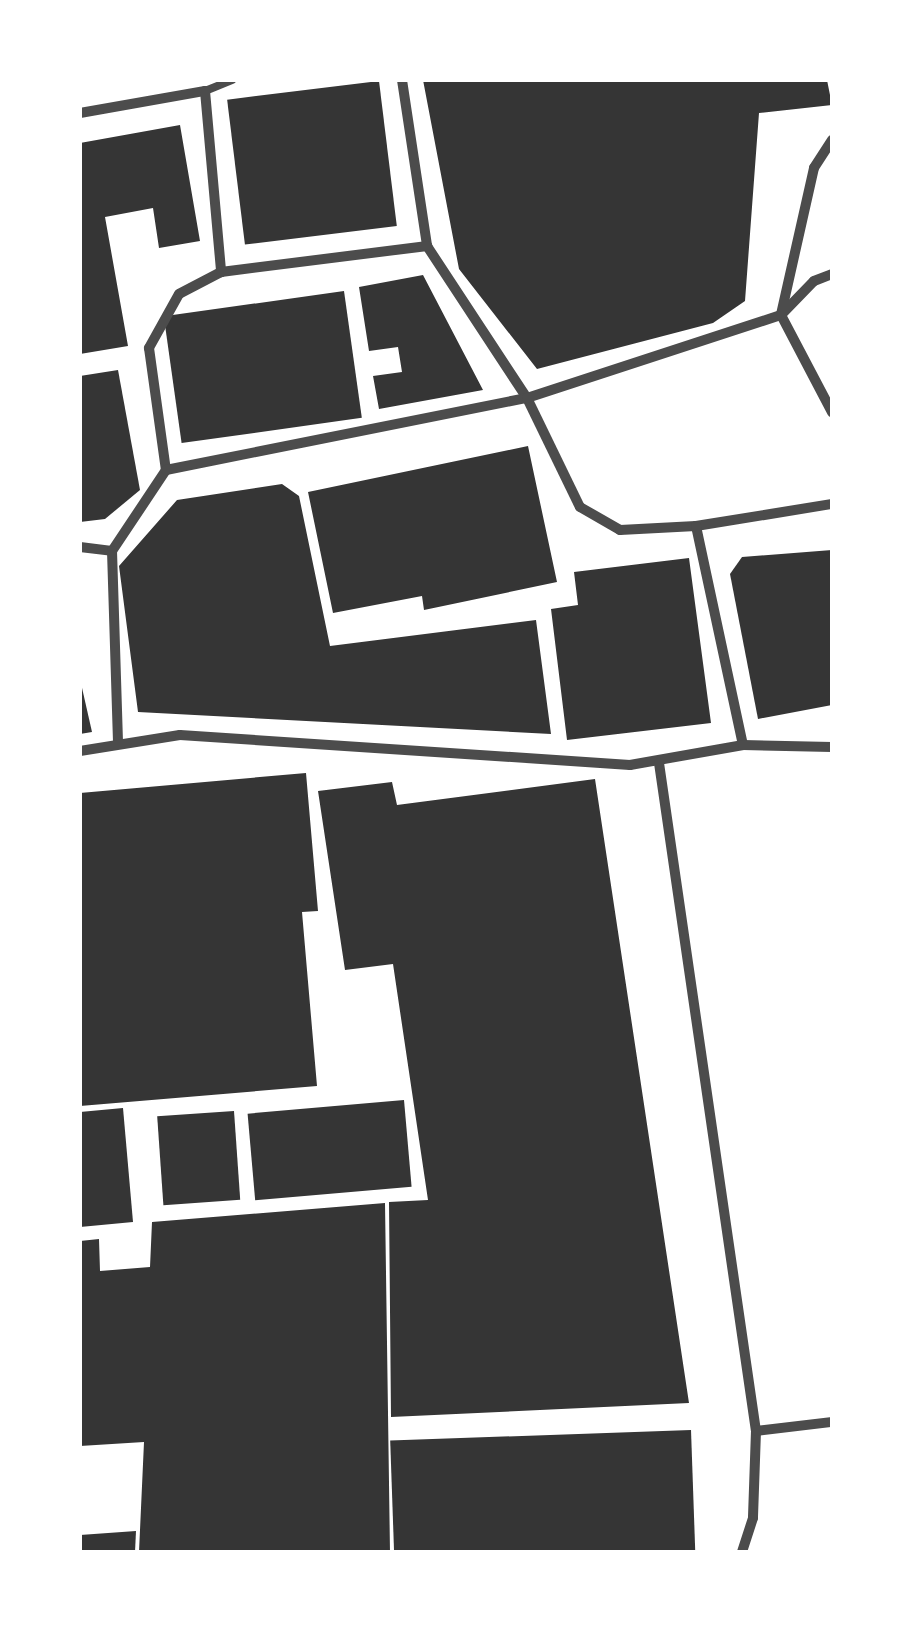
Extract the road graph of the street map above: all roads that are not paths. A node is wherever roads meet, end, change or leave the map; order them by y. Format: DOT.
graph roads {
  1 [pos="232,80"];
  2 [pos="402,80"];
  3 [pos="205,91"];
  4 [pos="80,114"];
  5 [pos="832,140"];
  6 [pos="427,246"];
  7 [pos="221,272"];
  8 [pos="832,274"];
  9 [pos="781,315"];
  10 [pos="527,398"];
  11 [pos="832,412"];
  12 [pos="166,470"];
  13 [pos="832,504"];
  14 [pos="696,526"];
  15 [pos="80,547"];
  16 [pos="112,550"];
  17 [pos="118,743"];
  18 [pos="742,746"];
  19 [pos="832,747"];
  20 [pos="80,751"];
  21 [pos="659,762"];
  22 [pos="832,1422"];
  23 [pos="756,1430"];
  24 [pos="742,1552"];
  1 -- 3 [label="lane"];
  2 -- 6 [label="street"];
  3 -- 4 [label="street"];
  3 -- 7 [label="street"];
  5 -- 9 [label="street"];
  6 -- 7 [label="street"];
  6 -- 10 [label="street"];
  7 -- 12 [label="street"];
  8 -- 9 [label="street"];
  9 -- 10 [label="street"];
  9 -- 11 [label="street"];
  10 -- 12 [label="street"];
  10 -- 14 [label="street"];
  12 -- 16 [label="street"];
  13 -- 14 [label="street"];
  14 -- 18 [label="street"];
  15 -- 16 [label="street"];
  16 -- 17 [label="street"];
  17 -- 20 [label="street"];
  17 -- 21 [label="street"];
  18 -- 19 [label="street"];
  18 -- 21 [label="street"];
  21 -- 23 [label="street"];
  22 -- 23 [label="street"];
  23 -- 24 [label="street"];
}
